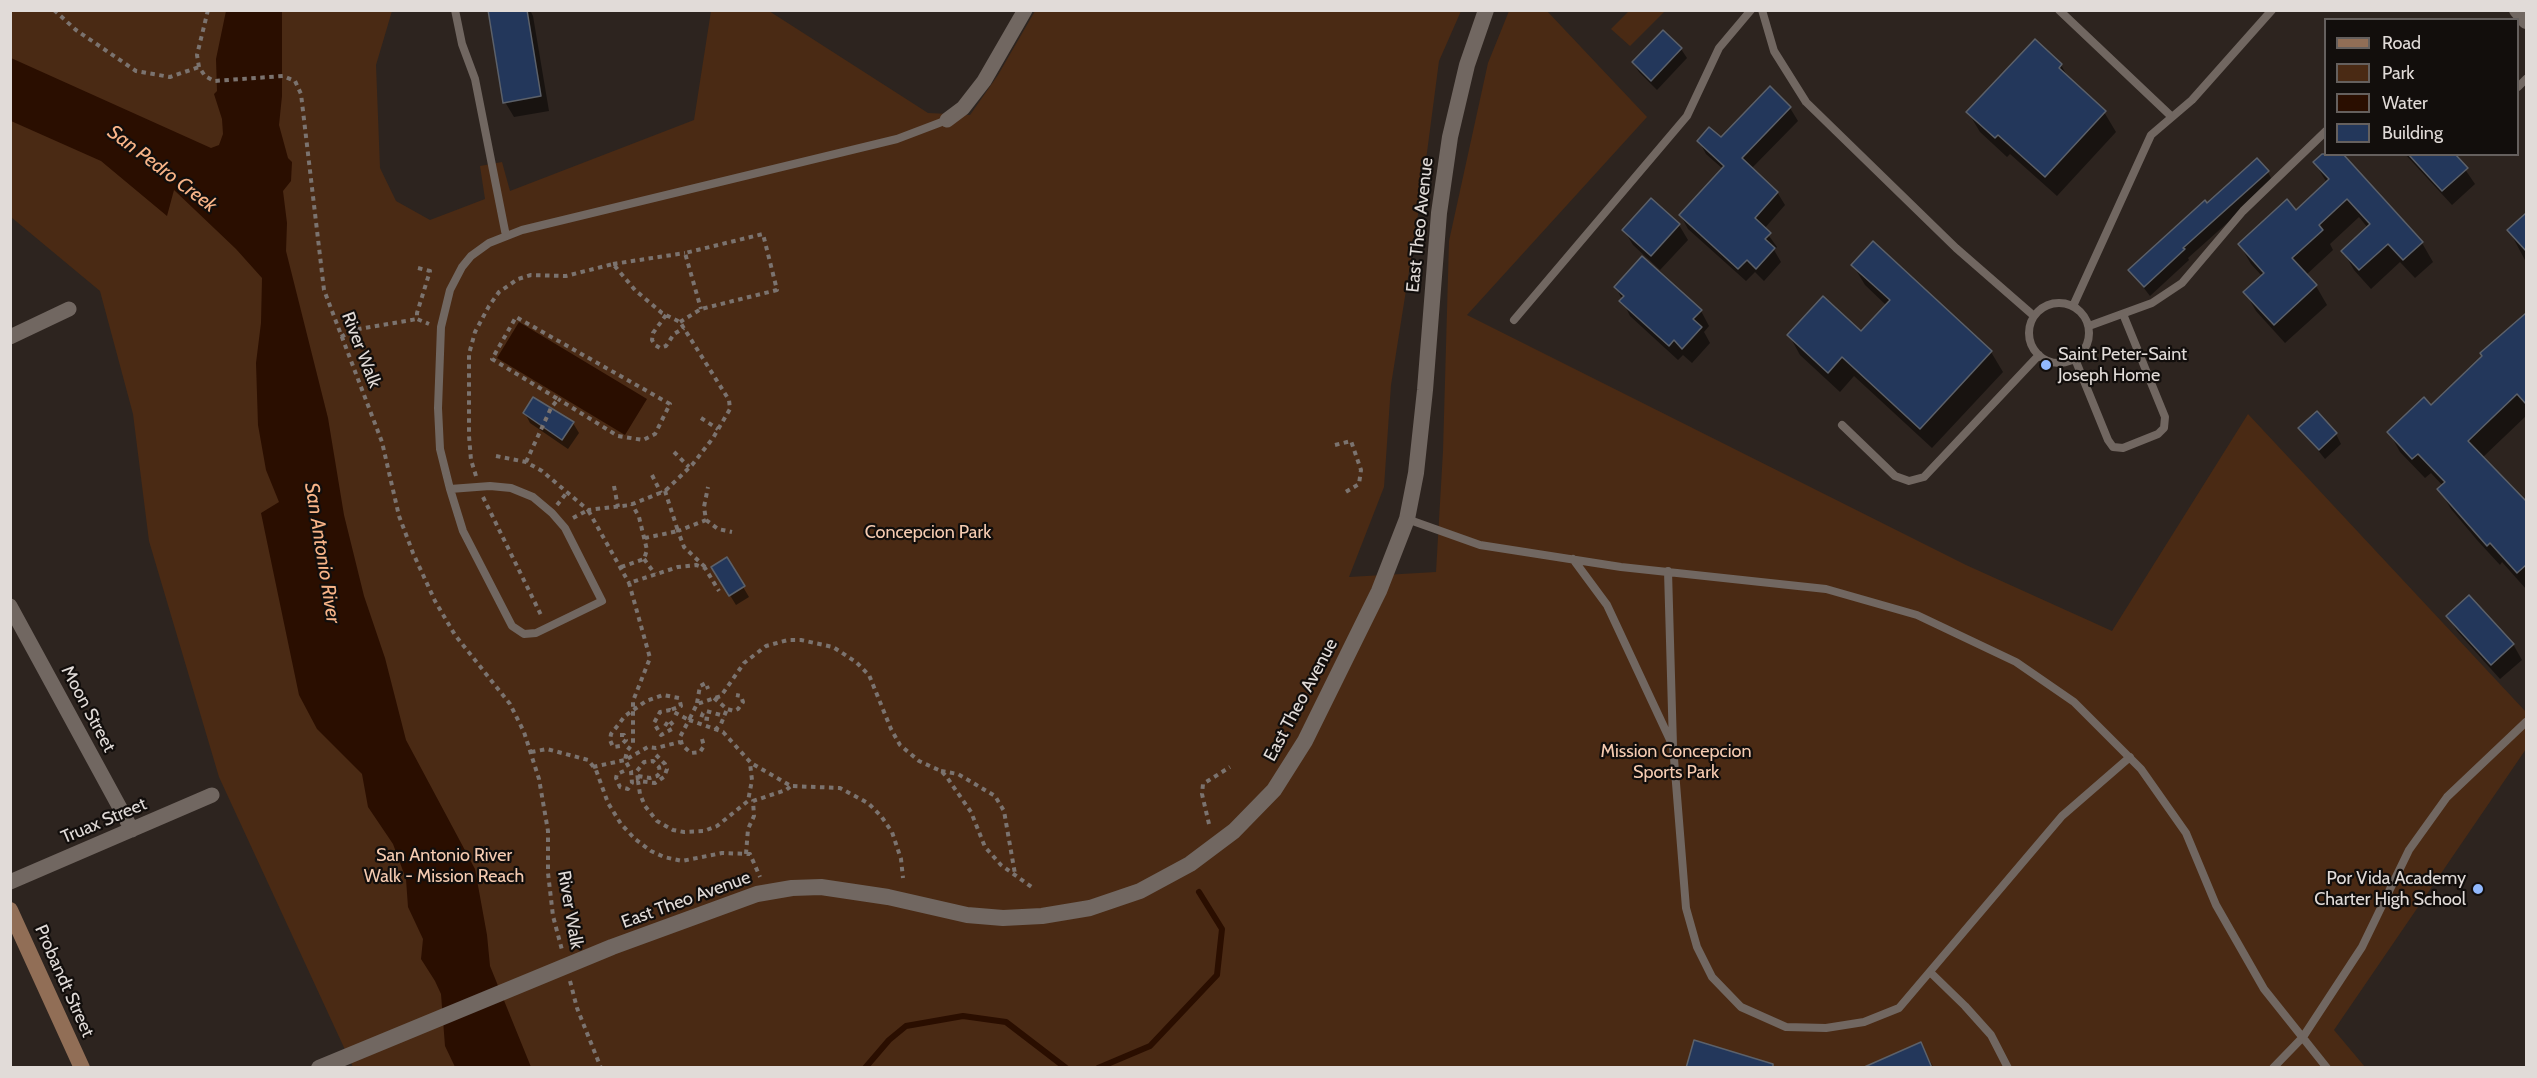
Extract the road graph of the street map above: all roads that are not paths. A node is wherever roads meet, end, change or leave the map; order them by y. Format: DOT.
graph roads {
  1 [pos="455,10"];
  2 [pos="1024,10"];
  3 [pos="1486,10"];
  4 [pos="1751,10"];
  5 [pos="1762,10"];
  6 [pos="2059,10"];
  7 [pos="2272,10"];
  8 [pos="2517,10"];
  9 [pos="2526,21"];
  10 [pos="2172,117"];
  11 [pos="947,120"];
  12 [pos="2324,131"];
  13 [pos="506,236"];
  14 [pos="2073,306"];
  15 [pos="69,309"];
  16 [pos="2123,314"];
  17 [pos="2034,316"];
  18 [pos="1514,320"];
  19 [pos="2089,326"];
  20 [pos="10,337"];
  21 [pos="2039,355"];
  22 [pos="2075,359"];
  23 [pos="1842,425"];
  24 [pos="450,489"];
  25 [pos="1407,519"];
  26 [pos="1573,559"];
  27 [pos="1668,571"];
  28 [pos="10,606"];
  29 [pos="2526,722"];
  30 [pos="1673,746"];
  31 [pos="2130,757"];
  32 [pos="212,795"];
  33 [pos="132,830"];
  34 [pos="10,882"];
  35 [pos="10,910"];
  36 [pos="1930,972"];
  37 [pos="2303,1037"];
  38 [pos="82,1068"];
  39 [pos="319,1068"];
  40 [pos="2008,1068"];
  41 [pos="2273,1068"];
  42 [pos="2327,1068"];
  1 -- 13 [label="lane"];
  2 -- 11 [label="street"];
  3 -- 25 [label="street, East Theo Avenue"];
  4 -- 18 [label="lane"];
  5 -- 17 [label="lane"];
  6 -- 10 [label="lane"];
  7 -- 10 [label="lane"];
  8 -- 9 [label="street"];
  10 -- 14 [label="lane"];
  11 -- 13 [label="lane"];
  12 -- 16 [label="lane"];
  13 -- 24 [label="lane"];
  14 -- 17 [label="lane"];
  14 -- 19 [label="lane"];
  15 -- 20 [label="street"];
  16 -- 19 [label="lane"];
  16 -- 22 [label="lane"];
  17 -- 21 [label="lane"];
  19 -- 22 [label="lane"];
  21 -- 22 [label="lane"];
  21 -- 23 [label="lane"];
  24 -- 24 [label="lane"];
  25 -- 26 [label="lane"];
  25 -- 39 [label="street, East Theo Avenue"];
  26 -- 27 [label="lane"];
  26 -- 30 [label="lane"];
  27 -- 30 [label="lane"];
  27 -- 31 [label="lane"];
  28 -- 33 [label="street, Moon Street"];
  29 -- 37 [label="lane"];
  30 -- 36 [label="lane"];
  31 -- 36 [label="lane"];
  31 -- 37 [label="lane"];
  32 -- 33 [label="street, Truax Street"];
  33 -- 34 [label="street, Truax Street"];
  35 -- 38 [label="main road, Probandt Street"];
  36 -- 40 [label="lane"];
  37 -- 41 [label="lane"];
  37 -- 42 [label="lane"];
}
